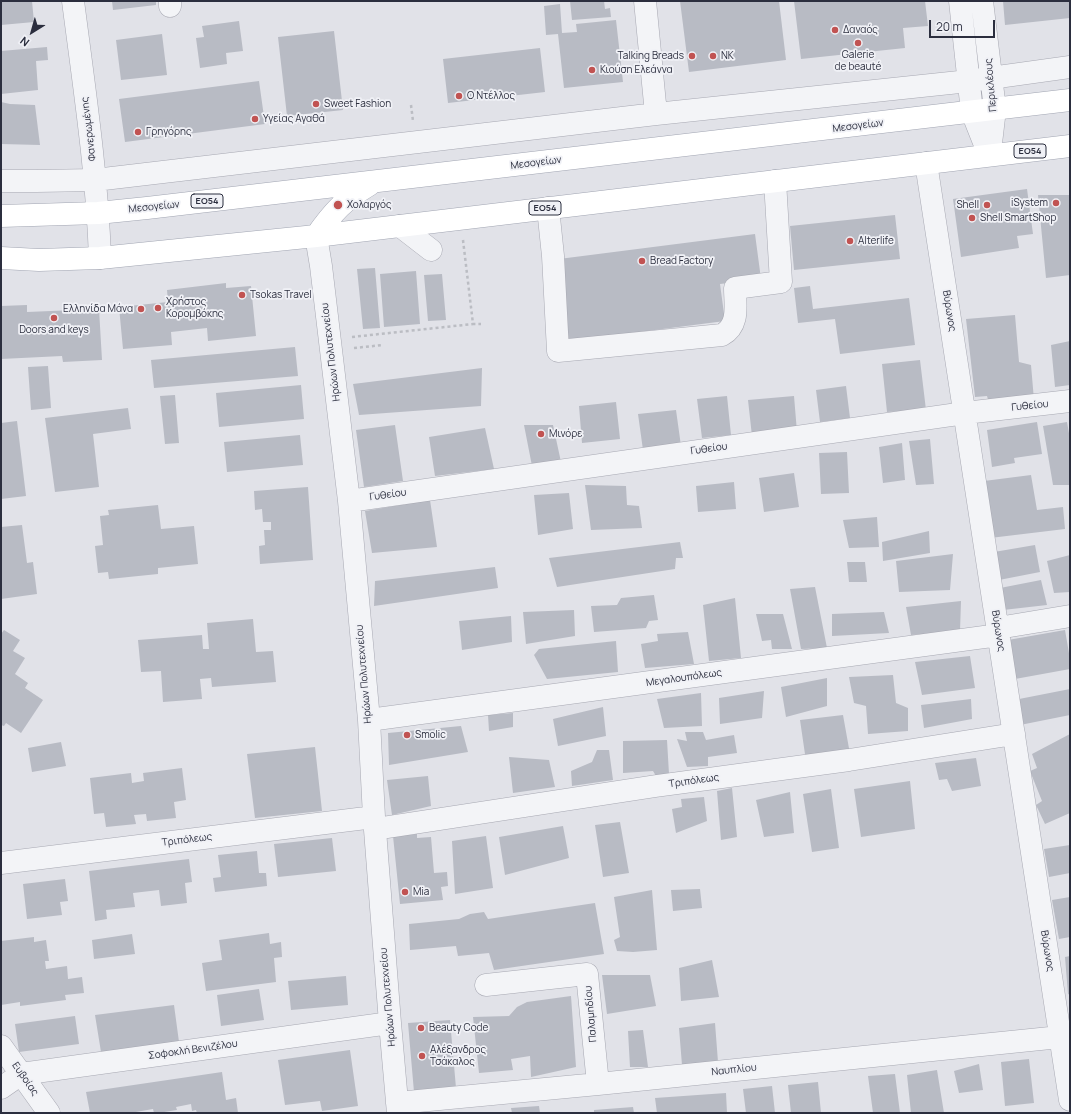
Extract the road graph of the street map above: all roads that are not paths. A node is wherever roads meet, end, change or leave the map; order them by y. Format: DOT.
graph roads {
  1 [pos="73,1"];
  2 [pos="645,1"];
  3 [pos="960,1"];
  4 [pos="982,1"];
  5 [pos="1070,67"];
  6 [pos="991,78"];
  7 [pos="969,80"];
  8 [pos="1070,100"];
  9 [pos="994,109"];
  10 [pos="972,112"];
  11 [pos="656,114"];
  12 [pos="1070,146"];
  13 [pos="989,155"];
  14 [pos="926,163"];
  15 [pos="95,180"];
  16 [pos="1,181"];
  17 [pos="775,181"];
  18 [pos="373,182"];
  19 [pos="548,208"];
  20 [pos="98,213"];
  21 [pos="1,216"];
  22 [pos="400,226"];
  23 [pos="316,236"];
  24 [pos="431,250"];
  25 [pos="1,258"];
  26 [pos="100,258"];
  27 [pos="1070,401"];
  28 [pos="964,413"];
  29 [pos="348,500"];
  30 [pos="1070,616"];
  31 [pos="998,632"];
  32 [pos="369,720"];
  33 [pos="1014,734"];
  34 [pos="374,823"];
  35 [pos="1,864"];
  36 [pos="486,985"];
  37 [pos="390,1023"];
  38 [pos="1065,1034"];
  39 [pos="1,1046"];
  40 [pos="21,1074"];
  41 [pos="598,1084"];
  42 [pos="1,1088"];
  43 [pos="1070,1100"];
  44 [pos="398,1108"];
  45 [pos="49,1113"];
  1 -- 15 [label="street, Φανερωμένης"];
  2 -- 11 [label="street"];
  3 -- 7 [label="street, Περικλέους"];
  4 -- 6 [label="street, Περικλέους"];
  5 -- 6 [label="street"];
  6 -- 7 [label="street"];
  6 -- 9 [label="street, Περικλέους"];
  7 -- 10 [label="street, Περικλέους"];
  7 -- 11 [label="street"];
  8 -- 9 [label="main road, Μεσογείων / ΕΟ54"];
  9 -- 10 [label="main road, Μεσογείων / ΕΟ54"];
  9 -- 13 [label="street, Περικλέους"];
  10 -- 13 [label="street, Περικλέους"];
  10 -- 18 [label="main road, Μεσογείων / ΕΟ54"];
  11 -- 15 [label="street"];
  12 -- 13 [label="main road, ΕΟ54"];
  13 -- 14 [label="main road, ΕΟ54"];
  14 -- 17 [label="main road, ΕΟ54"];
  14 -- 28 [label="street, Βύρωνος"];
  15 -- 16 [label="street"];
  15 -- 20 [label="street, Φανερωμένης"];
  17 -- 19 [label="main road, ΕΟ54"];
  17 -- 19 [label="street"];
  18 -- 20 [label="main road, Μεσογείων / ΕΟ54"];
  18 -- 23 [label="main road"];
  19 -- 22 [label="main road, ΕΟ54"];
  20 -- 21 [label="main road, Μεσογείων / ΕΟ54"];
  20 -- 26 [label="street, Φανερωμένης"];
  22 -- 23 [label="main road, ΕΟ54"];
  22 -- 24 [label="street"];
  23 -- 26 [label="main road, ΕΟ54"];
  23 -- 29 [label="street, Ηρώων Πολυτεχνείου"];
  25 -- 26 [label="main road, ΕΟ54"];
  27 -- 28 [label="street, Γυθείου"];
  28 -- 29 [label="street, Γυθείου"];
  28 -- 31 [label="street, Βύρωνος"];
  29 -- 32 [label="street, Ηρώων Πολυτεχνείου"];
  30 -- 31 [label="street, Μεγαλουπόλεως"];
  31 -- 32 [label="street, Μεγαλουπόλεως"];
  31 -- 33 [label="street, Βύρωνος"];
  32 -- 34 [label="street, Ηρώων Πολυτεχνείου"];
  33 -- 34 [label="street, Τριπόλεως"];
  33 -- 38 [label="street, Βύρωνος"];
  34 -- 35 [label="street, Τριπόλεως"];
  34 -- 37 [label="street, Ηρώων Πολυτεχνείου"];
  36 -- 41 [label="street, Παλαμηδίου"];
  37 -- 40 [label="street, Σοφοκλή Βενιζέλου"];
  37 -- 44 [label="street, Ηρώων Πολυτεχνείου"];
  38 -- 41 [label="street, Ναυπλίου"];
  38 -- 43 [label="street, Βύρωνος"];
  39 -- 40 [label="street, Ευβοίας"];
  40 -- 42 [label="street, Σοφοκλή Βενιζέλου"];
  40 -- 45 [label="street, Ευβοίας"];
  41 -- 44 [label="street, Ναυπλίου"];
}
